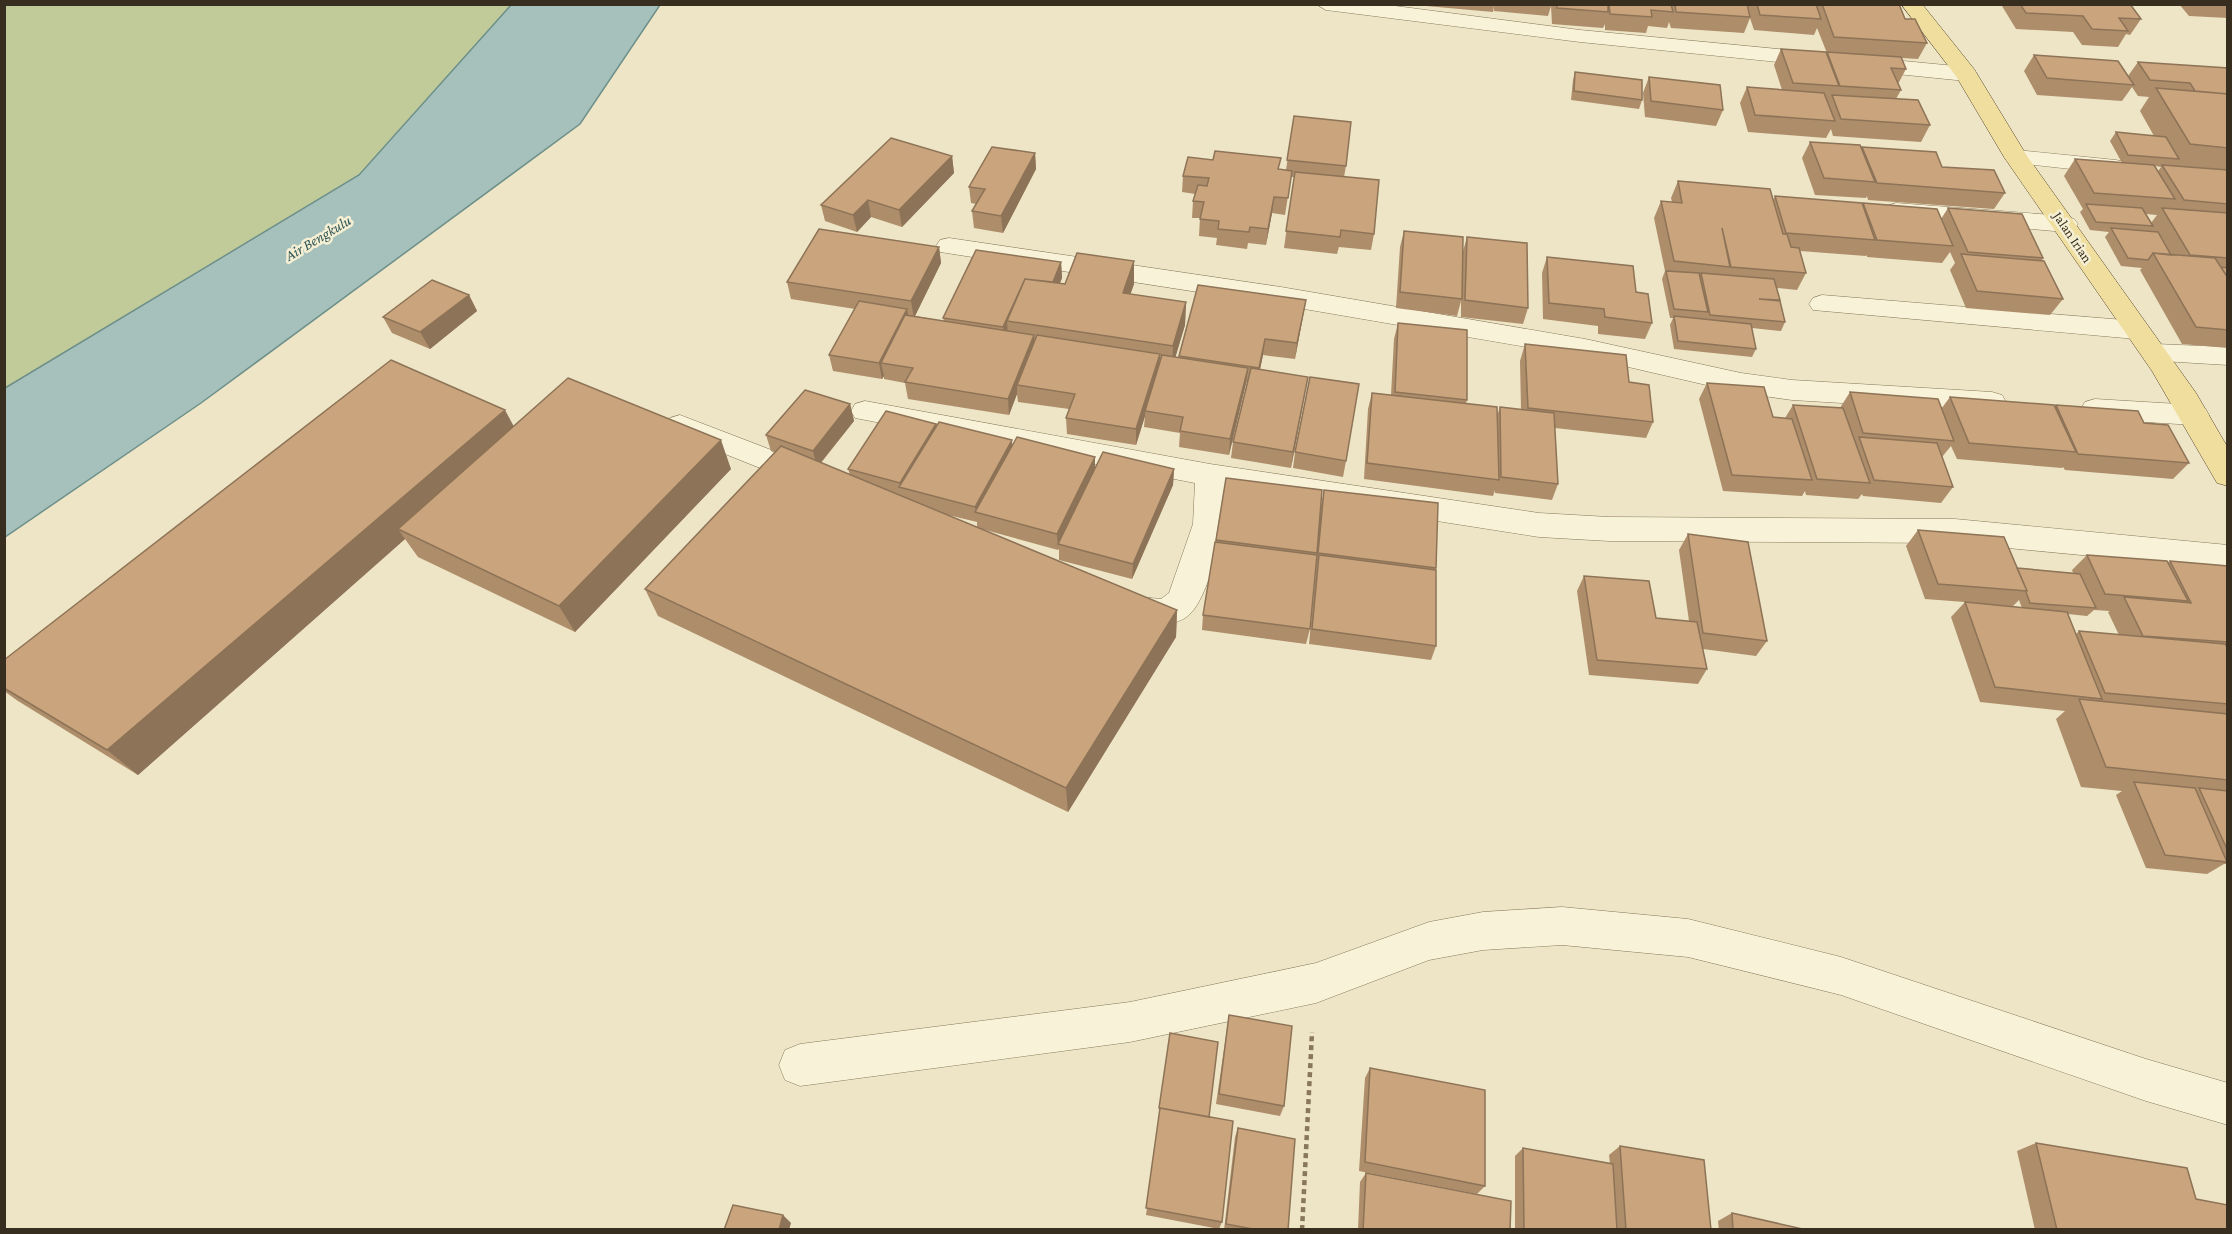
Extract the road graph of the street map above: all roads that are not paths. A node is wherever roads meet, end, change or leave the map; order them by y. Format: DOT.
graph roads {
  1 [pos="1326,4"];
  2 [pos="1911,4"];
  3 [pos="1966,74"];
  4 [pos="2016,158"];
  5 [pos="2140,169"];
  6 [pos="1874,209"];
  7 [pos="2065,224"];
  8 [pos="949,246"];
  9 [pos="1822,304"];
  10 [pos="2136,330"];
  11 [pos="2155,353"];
  12 [pos="2228,356"];
  13 [pos="2017,404"];
  14 [pos="2065,407"];
  15 [pos="865,411"];
  16 [pos="648,412"];
  17 [pos="2195,415"];
  18 [pos="1210,475"];
  19 [pos="2228,475"];
  20 [pos="841,490"];
  21 [pos="2228,557"];
  22 [pos="1102,599"];
  23 [pos="800,1065"];
  24 [pos="2228,1104"];
  1 -- 3 [label="street"];
  2 -- 3 [label="main road, Jalan Irian"];
  3 -- 4 [label="main road, Jalan Irian"];
  4 -- 5 [label="street"];
  4 -- 7 [label="main road, Jalan Irian"];
  6 -- 7 [label="street"];
  7 -- 10 [label="main road, Jalan Irian"];
  8 -- 13 [label="street"];
  9 -- 10 [label="street"];
  10 -- 11 [label="main road, Jalan Irian"];
  11 -- 12 [label="street"];
  11 -- 17 [label="main road, Jalan Irian"];
  14 -- 17 [label="street"];
  15 -- 18 [label="street"];
  16 -- 20 [label="street"];
  17 -- 19 [label="main road, Jalan Irian"];
  18 -- 21 [label="street"];
  18 -- 22 [label="street"];
  23 -- 24 [label="street"];
}
